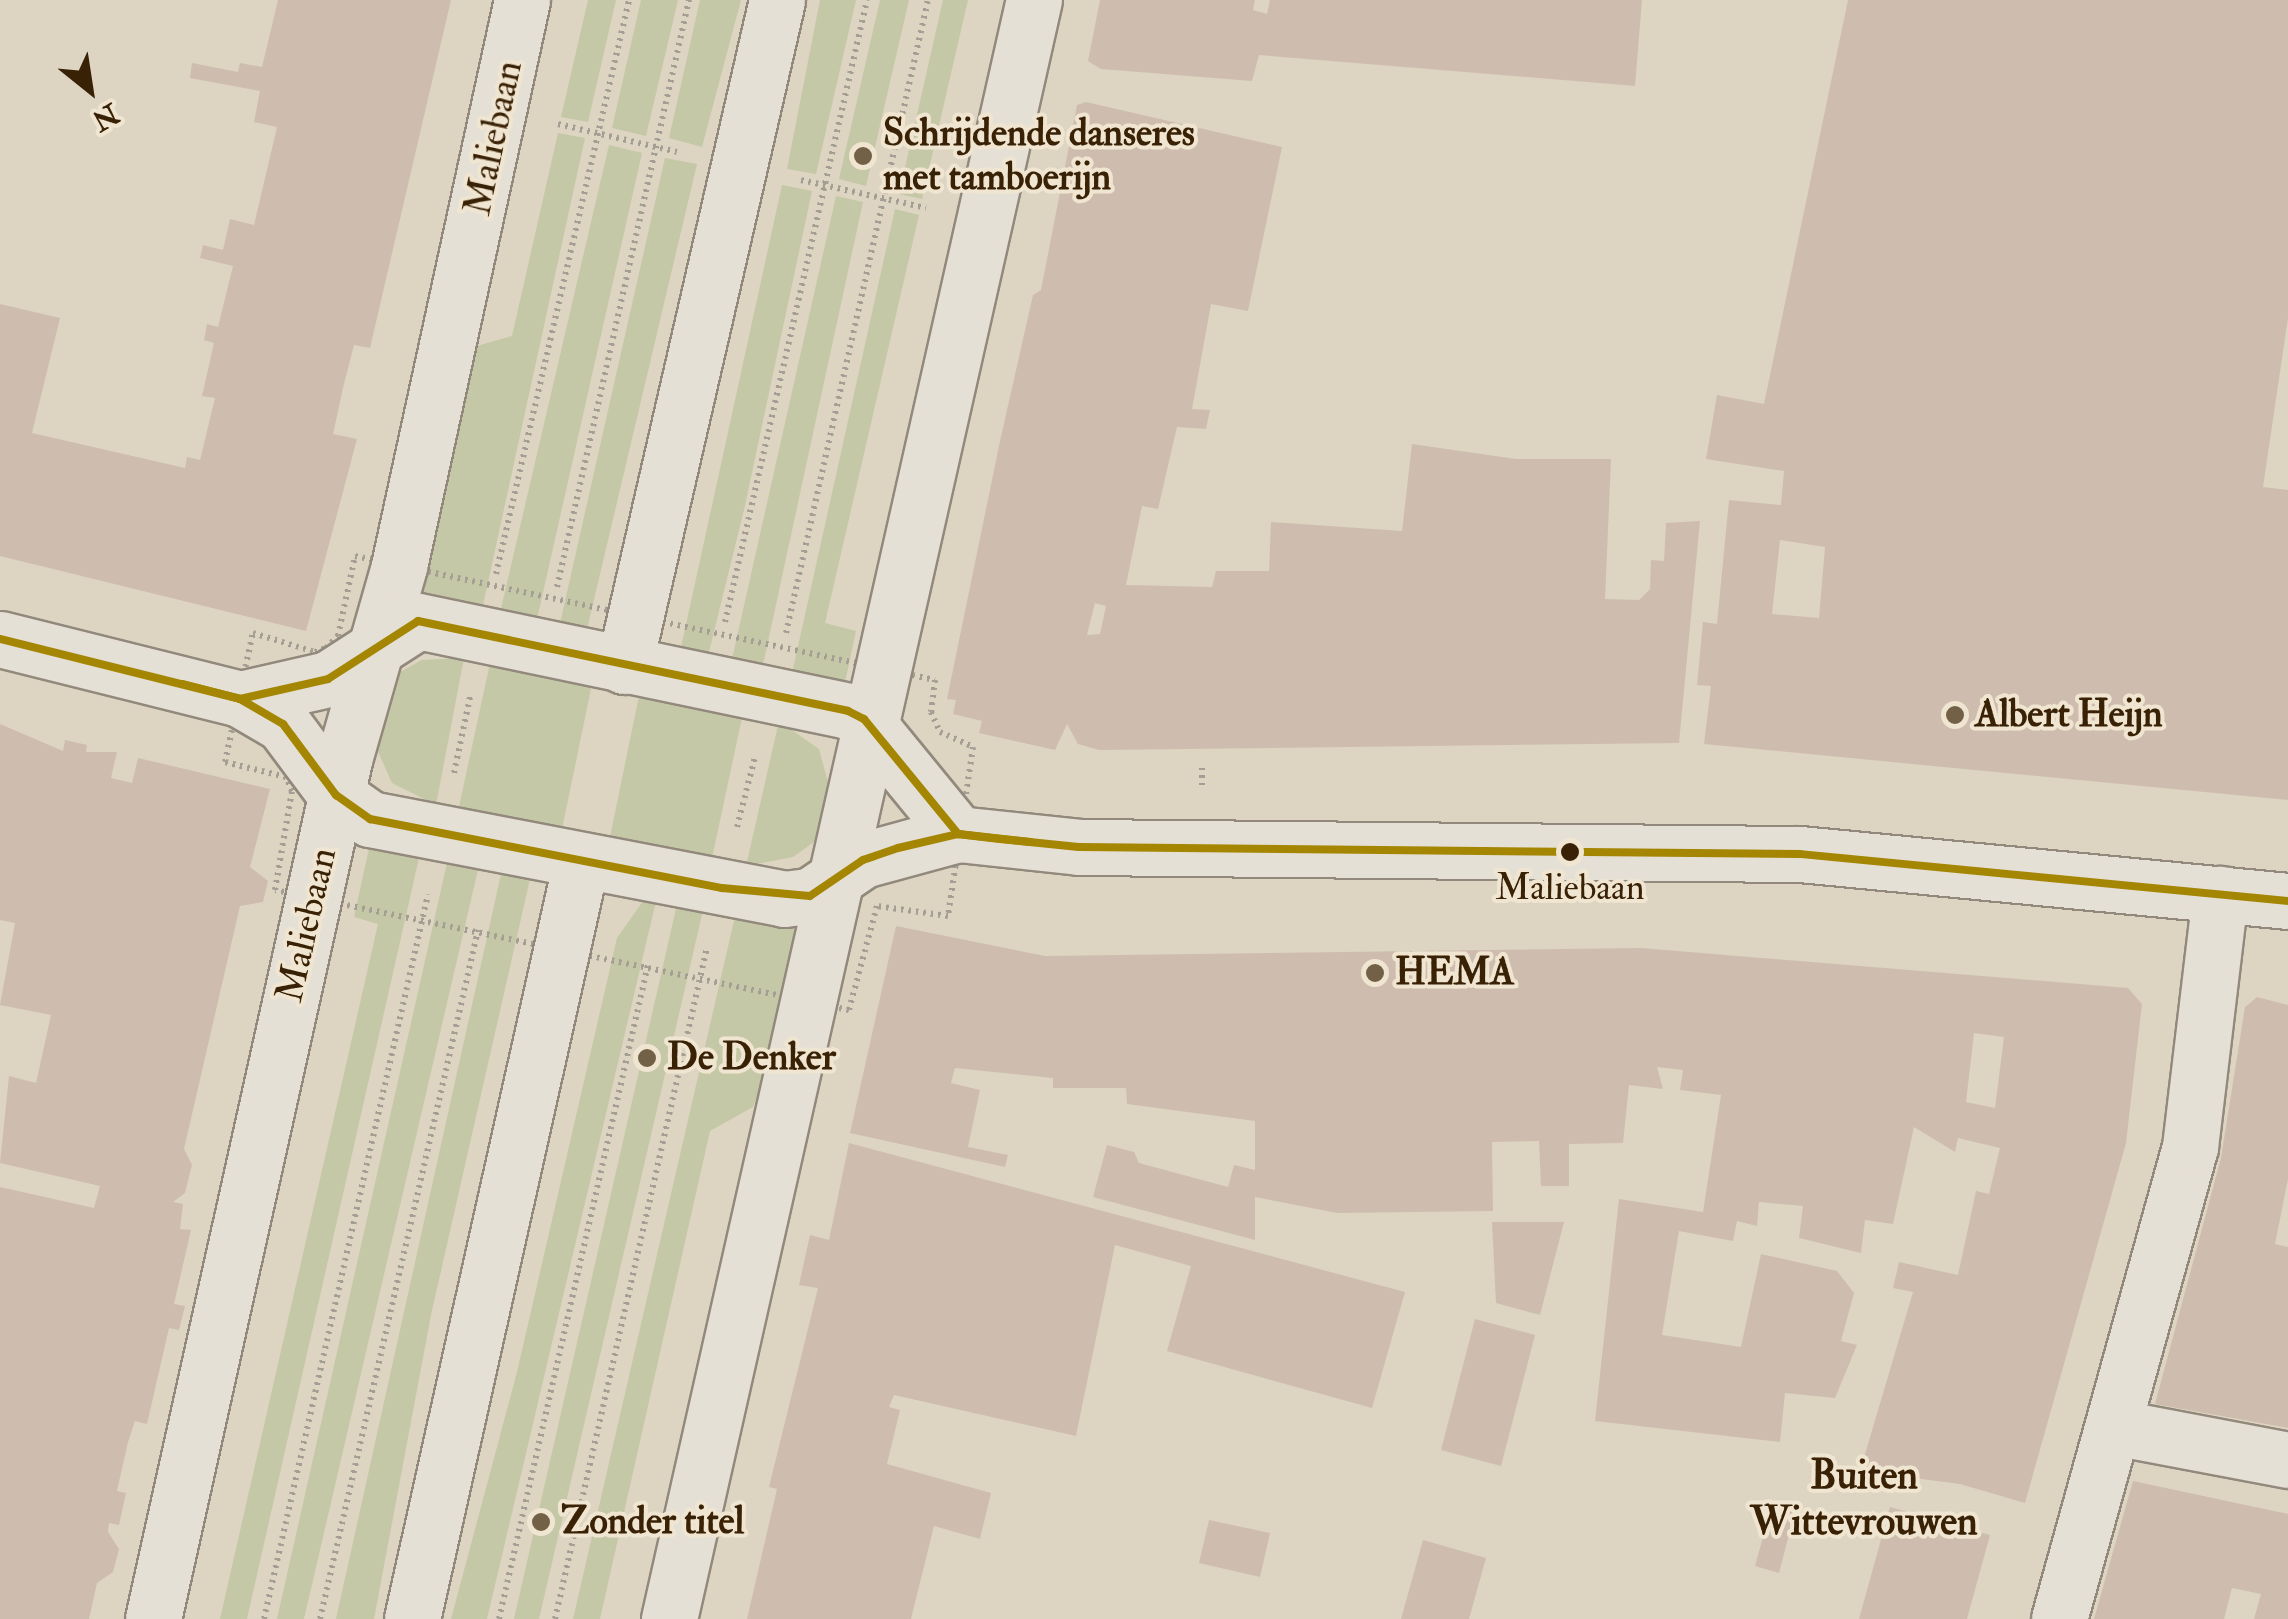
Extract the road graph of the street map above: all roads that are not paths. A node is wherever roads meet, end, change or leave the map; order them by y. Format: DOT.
graph roads {
  1 [pos="522,0"];
  2 [pos="777,0"];
  3 [pos="1034,0"];
  4 [pos="382,638"];
  5 [pos="0,639"];
  6 [pos="624,666"];
  7 [pos="240,699"];
  8 [pos="874,730"];
  9 [pos="336,796"];
  10 [pos="958,834"];
  11 [pos="581,862"];
  12 [pos="837,881"];
  13 [pos="2220,894"];
  14 [pos="2288,901"];
  15 [pos="2114,1426"];
  16 [pos="2288,1460"];
  17 [pos="153,1619"];
  18 [pos="412,1619"];
  19 [pos="669,1619"];
  20 [pos="2060,1619"];
  1 -- 4 [label="street, Maliebaan"];
  2 -- 6 [label="street"];
  3 -- 8 [label="street"];
  4 -- 6 [label="street"];
  4 -- 7 [label="street"];
  4 -- 9 [label="street, Maliebaan"];
  5 -- 7 [label="street"];
  6 -- 8 [label="street"];
  7 -- 9 [label="street"];
  8 -- 10 [label="street"];
  8 -- 12 [label="street"];
  9 -- 11 [label="street"];
  9 -- 17 [label="street, Maliebaan"];
  10 -- 12 [label="street"];
  10 -- 13 [label="street"];
  11 -- 12 [label="street"];
  11 -- 18 [label="street"];
  12 -- 19 [label="street"];
  13 -- 14 [label="street"];
  13 -- 15 [label="street"];
  15 -- 16 [label="street"];
  15 -- 20 [label="street"];
}
